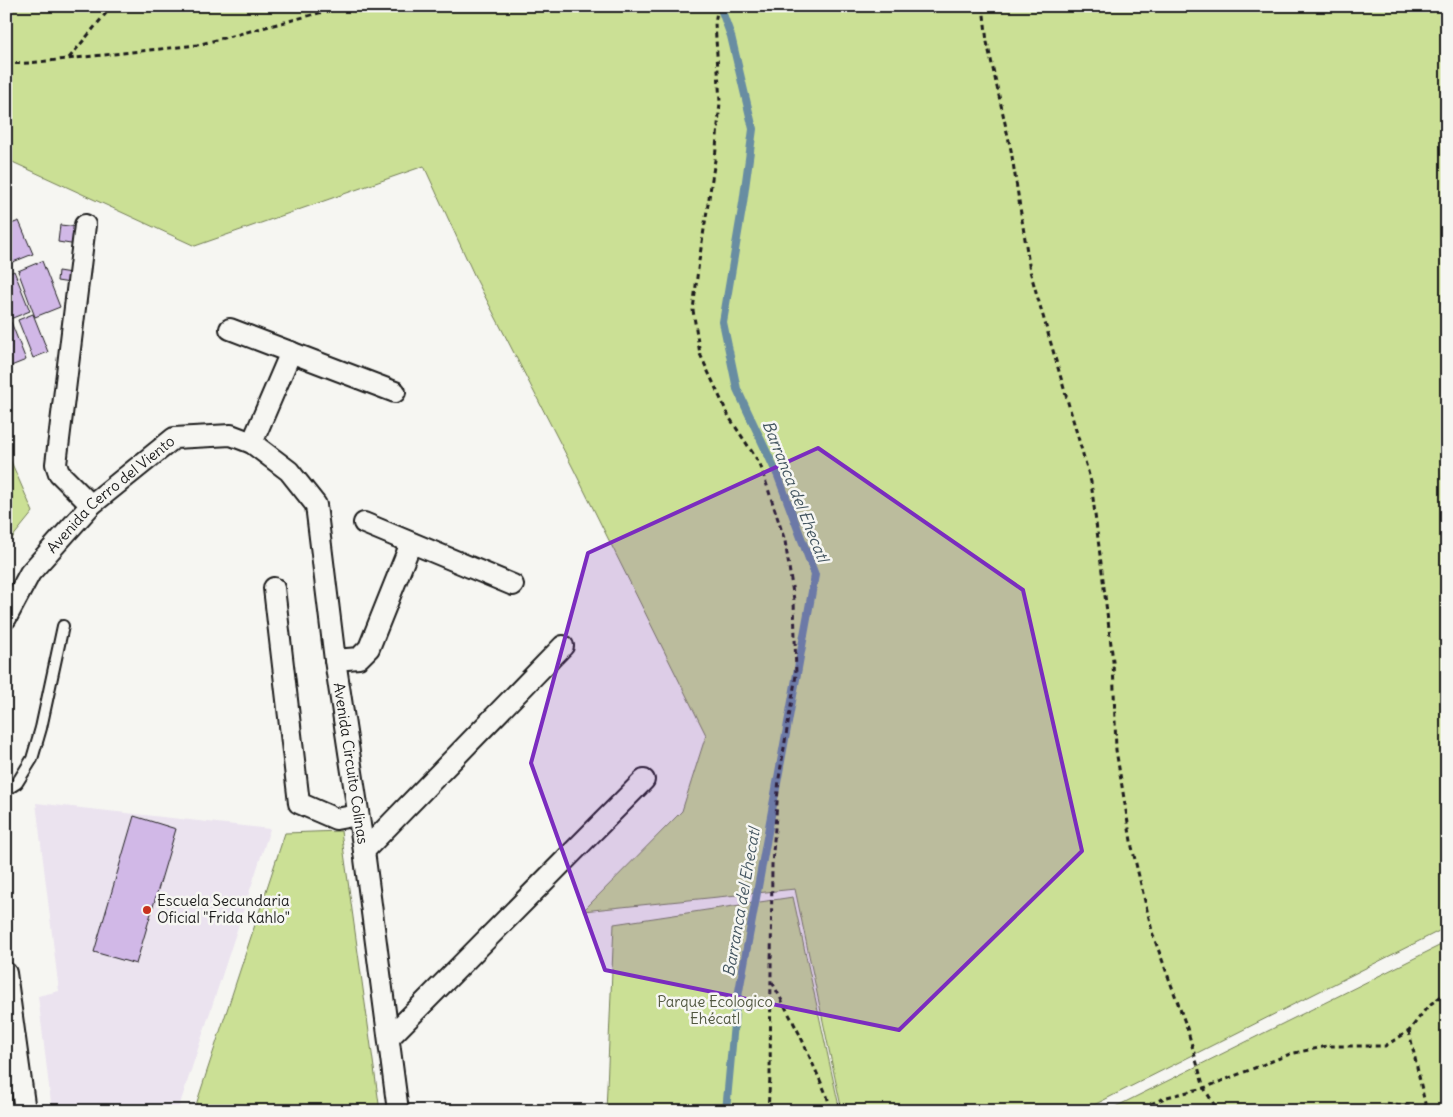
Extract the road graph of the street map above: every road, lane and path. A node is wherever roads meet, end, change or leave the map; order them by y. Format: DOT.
graph roads {
  1 [pos="112,6"];
  2 [pos="346,6"];
  3 [pos="718,6"];
  4 [pos="983,6"];
  5 [pos="69,58"];
  6 [pos="6,64"];
  7 [pos="85,225"];
  8 [pos="230,329"];
  9 [pos="291,352"];
  10 [pos="395,392"];
  11 [pos="252,443"];
  12 [pos="91,505"];
  13 [pos="364,523"];
  14 [pos="411,543"];
  15 [pos="512,585"];
  16 [pos="274,588"];
  17 [pos="6,618"];
  18 [pos="63,626"];
  19 [pos="563,646"];
  20 [pos="335,660"];
  21 [pos="644,780"];
  22 [pos="6,790"];
  23 [pos="358,815"];
  24 [pos="364,852"];
  25 [pos="6,973"];
  26 [pos="772,982"];
  27 [pos="1447,992"];
  28 [pos="1409,1031"];
  29 [pos="389,1038"];
  30 [pos="1204,1088"];
  31 [pos="1427,1109"];
  32 [pos="25,1111"];
  33 [pos="398,1111"];
  34 [pos="768,1111"];
  35 [pos="831,1111"];
  36 [pos="1134,1111"];
  37 [pos="1218,1111"];
  38 [pos="1385,1111"];
  1 -- 5 [label="path"];
  2 -- 5 [label="path"];
  3 -- 26 [label="path"];
  4 -- 30 [label="path"];
  5 -- 6 [label="path"];
  7 -- 12 [label="street"];
  8 -- 9 [label="street"];
  9 -- 10 [label="street"];
  9 -- 11 [label="street"];
  11 -- 12 [label="street, Avenida Cerro del Viento"];
  11 -- 20 [label="street, Avenida Circuito Colinas"];
  12 -- 17 [label="street, Avenida Cerro del Viento"];
  13 -- 14 [label="street"];
  14 -- 15 [label="street"];
  14 -- 20 [label="street"];
  16 -- 23 [label="street"];
  18 -- 22 [label="lane"];
  19 -- 24 [label="street"];
  20 -- 23 [label="street, Avenida Circuito Colinas"];
  21 -- 29 [label="street"];
  23 -- 24 [label="street, Avenida Circuito Colinas"];
  24 -- 29 [label="street, Avenida Circuito Colinas"];
  25 -- 32 [label="street"];
  26 -- 34 [label="path"];
  26 -- 35 [label="path"];
  27 -- 28 [label="path"];
  28 -- 30 [label="path"];
  28 -- 31 [label="path"];
  29 -- 33 [label="street, Avenida Circuito Colinas"];
  30 -- 36 [label="path"];
  30 -- 37 [label="path"];
  31 -- 38 [label="path"];
}
